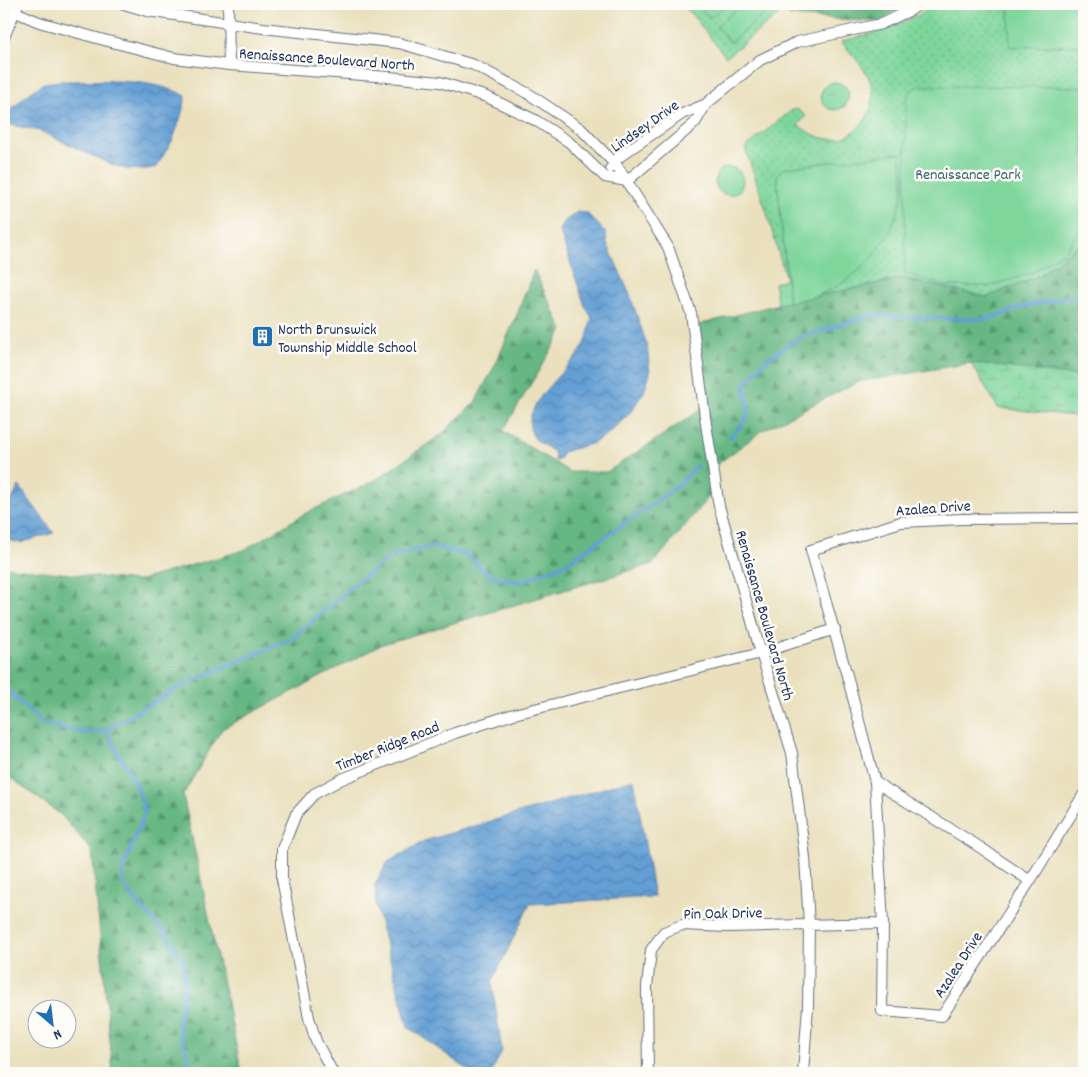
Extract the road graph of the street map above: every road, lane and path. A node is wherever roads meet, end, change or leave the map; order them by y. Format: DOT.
graph roads {
  1 [pos="124,4"];
  2 [pos="228,4"];
  3 [pos="919,4"];
  4 [pos="4,7"];
  5 [pos="16,8"];
  6 [pos="228,23"];
  7 [pos="4,37"];
  8 [pos="230,65"];
  9 [pos="706,104"];
  10 [pos="614,163"];
  11 [pos="605,177"];
  12 [pos="626,181"];
  13 [pos="1084,518"];
  14 [pos="835,629"];
  15 [pos="761,653"];
  16 [pos="875,782"];
  17 [pos="1084,794"];
  18 [pos="1030,881"];
  19 [pos="883,923"];
  20 [pos="809,925"];
  21 [pos="333,1073"];
  22 [pos="648,1073"];
  23 [pos="803,1073"];
  1 -- 6 [label="street, Renaissance Boulevard North"];
  2 -- 6 [label="street"];
  3 -- 9 [label="street, Lindsey Drive"];
  4 -- 5 [label="street, Renaissance Boulevard North"];
  5 -- 7 [label="street"];
  5 -- 8 [label="street, Renaissance Boulevard North"];
  6 -- 8 [label="street"];
  6 -- 10 [label="street, Renaissance Boulevard North"];
  8 -- 11 [label="street, Renaissance Boulevard North"];
  9 -- 10 [label="street, Lindsey Drive"];
  9 -- 12 [label="street, Lindsey Drive"];
  10 -- 11 [label="street, Lindsey Drive"];
  10 -- 12 [label="street, Renaissance Boulevard North"];
  11 -- 12 [label="street"];
  12 -- 15 [label="street, Renaissance Boulevard North"];
  13 -- 14 [label="street, Azalea Drive"];
  14 -- 15 [label="street"];
  14 -- 16 [label="street, Azalea Drive"];
  15 -- 20 [label="street, Renaissance Boulevard North"];
  15 -- 21 [label="street, Timber Ridge Road"];
  16 -- 18 [label="street"];
  16 -- 19 [label="street, Azalea Drive"];
  17 -- 18 [label="street, Azalea Drive"];
  18 -- 19 [label="street, Azalea Drive"];
  19 -- 20 [label="street"];
  20 -- 22 [label="street, Pin Oak Drive"];
  20 -- 23 [label="street, Renaissance Boulevard North"];
}
